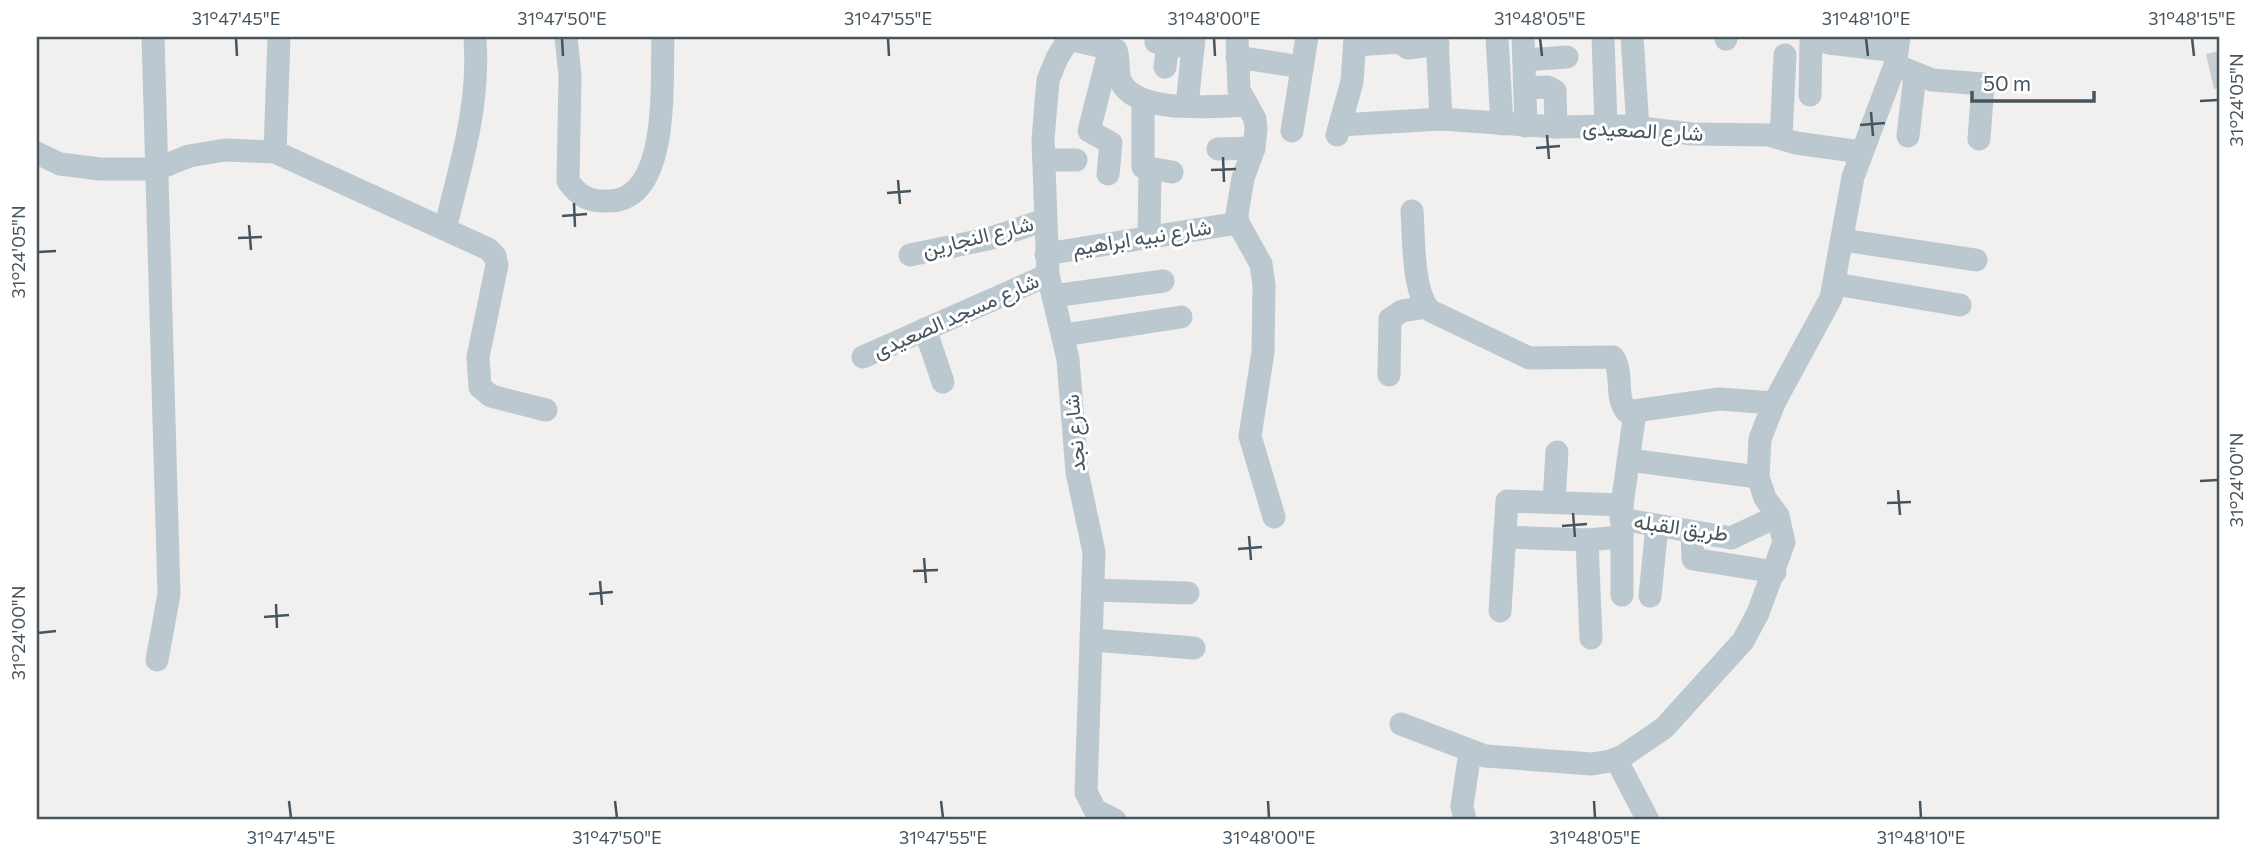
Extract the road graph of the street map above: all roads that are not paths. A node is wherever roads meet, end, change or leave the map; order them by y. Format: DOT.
graph roads {
  1 [pos="153,37"];
  2 [pos="279,37"];
  3 [pos="475,37"];
  4 [pos="566,37"];
  5 [pos="663,37"];
  6 [pos="1307,37"];
  7 [pos="1497,37"];
  8 [pos="1523,37"];
  9 [pos="1603,37"];
  10 [pos="1632,37"];
  11 [pos="1811,37"];
  12 [pos="1826,37"];
  13 [pos="1070,38"];
  14 [pos="1437,40"];
  15 [pos="1164,41"];
  16 [pos="1355,41"];
  17 [pos="1193,43"];
  18 [pos="1237,47"];
  19 [pos="1110,48"];
  20 [pos="1785,55"];
  21 [pos="1567,57"];
  22 [pos="1902,57"];
  23 [pos="1524,60"];
  24 [pos="1165,67"];
  25 [pos="1302,67"];
  26 [pos="1526,88"];
  27 [pos="1810,94"];
  28 [pos="1143,101"];
  29 [pos="1247,105"];
  30 [pos="1186,106"];
  31 [pos="1441,119"];
  32 [pos="1502,124"];
  33 [pos="1606,125"];
  34 [pos="1526,126"];
  35 [pos="1556,127"];
  36 [pos="1638,128"];
  37 [pos="1292,131"];
  38 [pos="1908,136"];
  39 [pos="1781,138"];
  40 [pos="1979,139"];
  41 [pos="1254,148"];
  42 [pos="1218,149"];
  43 [pos="275,152"];
  44 [pos="1861,152"];
  45 [pos="37,153"];
  46 [pos="1044,160"];
  47 [pos="1076,160"];
  48 [pos="157,169"];
  49 [pos="1108,174"];
  50 [pos="1412,211"];
  51 [pos="1045,220"];
  52 [pos="1238,223"];
  53 [pos="446,229"];
  54 [pos="1149,236"];
  55 [pos="1843,240"];
  56 [pos="910,255"];
  57 [pos="1976,260"];
  58 [pos="1049,275"];
  59 [pos="1163,281"];
  60 [pos="1835,284"];
  61 [pos="1960,305"];
  62 [pos="1426,307"];
  63 [pos="1181,317"];
  64 [pos="925,330"];
  65 [pos="1063,335"];
  66 [pos="863,357"];
  67 [pos="1389,375"];
  68 [pos="943,382"];
  69 [pos="1774,403"];
  70 [pos="545,410"];
  71 [pos="1635,412"];
  72 [pos="1557,452"];
  73 [pos="1629,460"];
  74 [pos="1758,477"];
  75 [pos="1554,501"];
  76 [pos="1778,516"];
  77 [pos="1274,517"];
  78 [pos="1621,521"];
  79 [pos="1657,526"];
  80 [pos="1692,532"];
  81 [pos="1505,537"];
  82 [pos="1587,540"];
  83 [pos="1775,572"];
  84 [pos="1093,590"];
  85 [pos="1188,593"];
  86 [pos="1622,595"];
  87 [pos="1650,596"];
  88 [pos="1500,611"];
  89 [pos="1591,638"];
  90 [pos="1093,640"];
  91 [pos="1194,648"];
  92 [pos="157,660"];
  93 [pos="1401,724"];
  94 [pos="1470,752"];
  95 [pos="1616,759"];
  96 [pos="1115,820"];
  97 [pos="1465,820"];
  98 [pos="1648,820"];
  1 -- 48 [label="street"];
  2 -- 43 [label="street"];
  3 -- 53 [label="street"];
  4 -- 5 [label="street"];
  6 -- 25 [label="street"];
  7 -- 32 [label="street"];
  8 -- 23 [label="street"];
  9 -- 33 [label="street"];
  10 -- 36 [label="street"];
  11 -- 27 [label="street"];
  12 -- 22 [label="street"];
  13 -- 19 [label="street"];
  13 -- 46 [label="street, شارع نجد"];
  14 -- 16 [label="street"];
  14 -- 31 [label="street"];
  15 -- 17 [label="street"];
  15 -- 24 [label="street"];
  16 -- 31 [label="street, شارع الصعيدى"];
  17 -- 30 [label="street"];
  18 -- 25 [label="street"];
  18 -- 29 [label="street"];
  19 -- 28 [label="street"];
  19 -- 49 [label="street"];
  20 -- 39 [label="street"];
  21 -- 23 [label="street"];
  22 -- 38 [label="street"];
  22 -- 40 [label="street"];
  22 -- 44 [label="street"];
  23 -- 26 [label="street"];
  25 -- 37 [label="street"];
  26 -- 34 [label="street"];
  26 -- 35 [label="street"];
  28 -- 30 [label="street"];
  28 -- 54 [label="street"];
  29 -- 30 [label="street"];
  29 -- 41 [label="street"];
  31 -- 32 [label="street, شارع الصعيدى"];
  32 -- 34 [label="street, شارع الصعيدى"];
  33 -- 35 [label="street, شارع الصعيدى"];
  33 -- 36 [label="street, شارع الصعيدى"];
  34 -- 35 [label="street, شارع الصعيدى"];
  36 -- 39 [label="street, شارع الصعيدى"];
  39 -- 44 [label="street, شارع الصعيدى"];
  41 -- 42 [label="street"];
  41 -- 52 [label="street"];
  43 -- 48 [label="street"];
  43 -- 53 [label="street"];
  44 -- 55 [label="street"];
  45 -- 48 [label="street"];
  46 -- 47 [label="street"];
  46 -- 51 [label="street, شارع نجد"];
  48 -- 92 [label="street"];
  50 -- 62 [label="street"];
  51 -- 56 [label="street, شارع النجارين"];
  51 -- 58 [label="street, شارع نجد"];
  52 -- 54 [label="street, شارع نبيه ابراهيم"];
  52 -- 77 [label="street"];
  53 -- 70 [label="street"];
  54 -- 58 [label="street, شارع نبيه ابراهيم"];
  55 -- 57 [label="street"];
  55 -- 60 [label="street"];
  58 -- 59 [label="street"];
  58 -- 64 [label="street, شارع مسجد الصعيدى"];
  58 -- 65 [label="street, شارع نجد"];
  60 -- 61 [label="street"];
  60 -- 69 [label="street"];
  62 -- 67 [label="street"];
  62 -- 71 [label="street"];
  63 -- 65 [label="street"];
  64 -- 66 [label="street, شارع مسجد الصعيدى"];
  64 -- 68 [label="street"];
  65 -- 84 [label="street, شارع نجد"];
  69 -- 71 [label="street"];
  69 -- 74 [label="street"];
  71 -- 73 [label="street"];
  72 -- 75 [label="street"];
  73 -- 74 [label="street"];
  73 -- 78 [label="street"];
  74 -- 76 [label="street"];
  75 -- 78 [label="street"];
  75 -- 81 [label="street"];
  76 -- 80 [label="street, طريق القبله"];
  76 -- 83 [label="street"];
  78 -- 79 [label="street, طريق القبله"];
  78 -- 82 [label="street"];
  78 -- 86 [label="street"];
  79 -- 80 [label="street, طريق القبله"];
  79 -- 87 [label="street"];
  80 -- 83 [label="street"];
  81 -- 82 [label="street"];
  81 -- 88 [label="street"];
  82 -- 89 [label="street"];
  83 -- 95 [label="street"];
  84 -- 85 [label="street"];
  84 -- 90 [label="street, شارع نجد"];
  90 -- 91 [label="street"];
  90 -- 96 [label="street, شارع نجد"];
  93 -- 94 [label="street"];
  94 -- 95 [label="street"];
  94 -- 97 [label="street"];
  95 -- 98 [label="street"];
}
